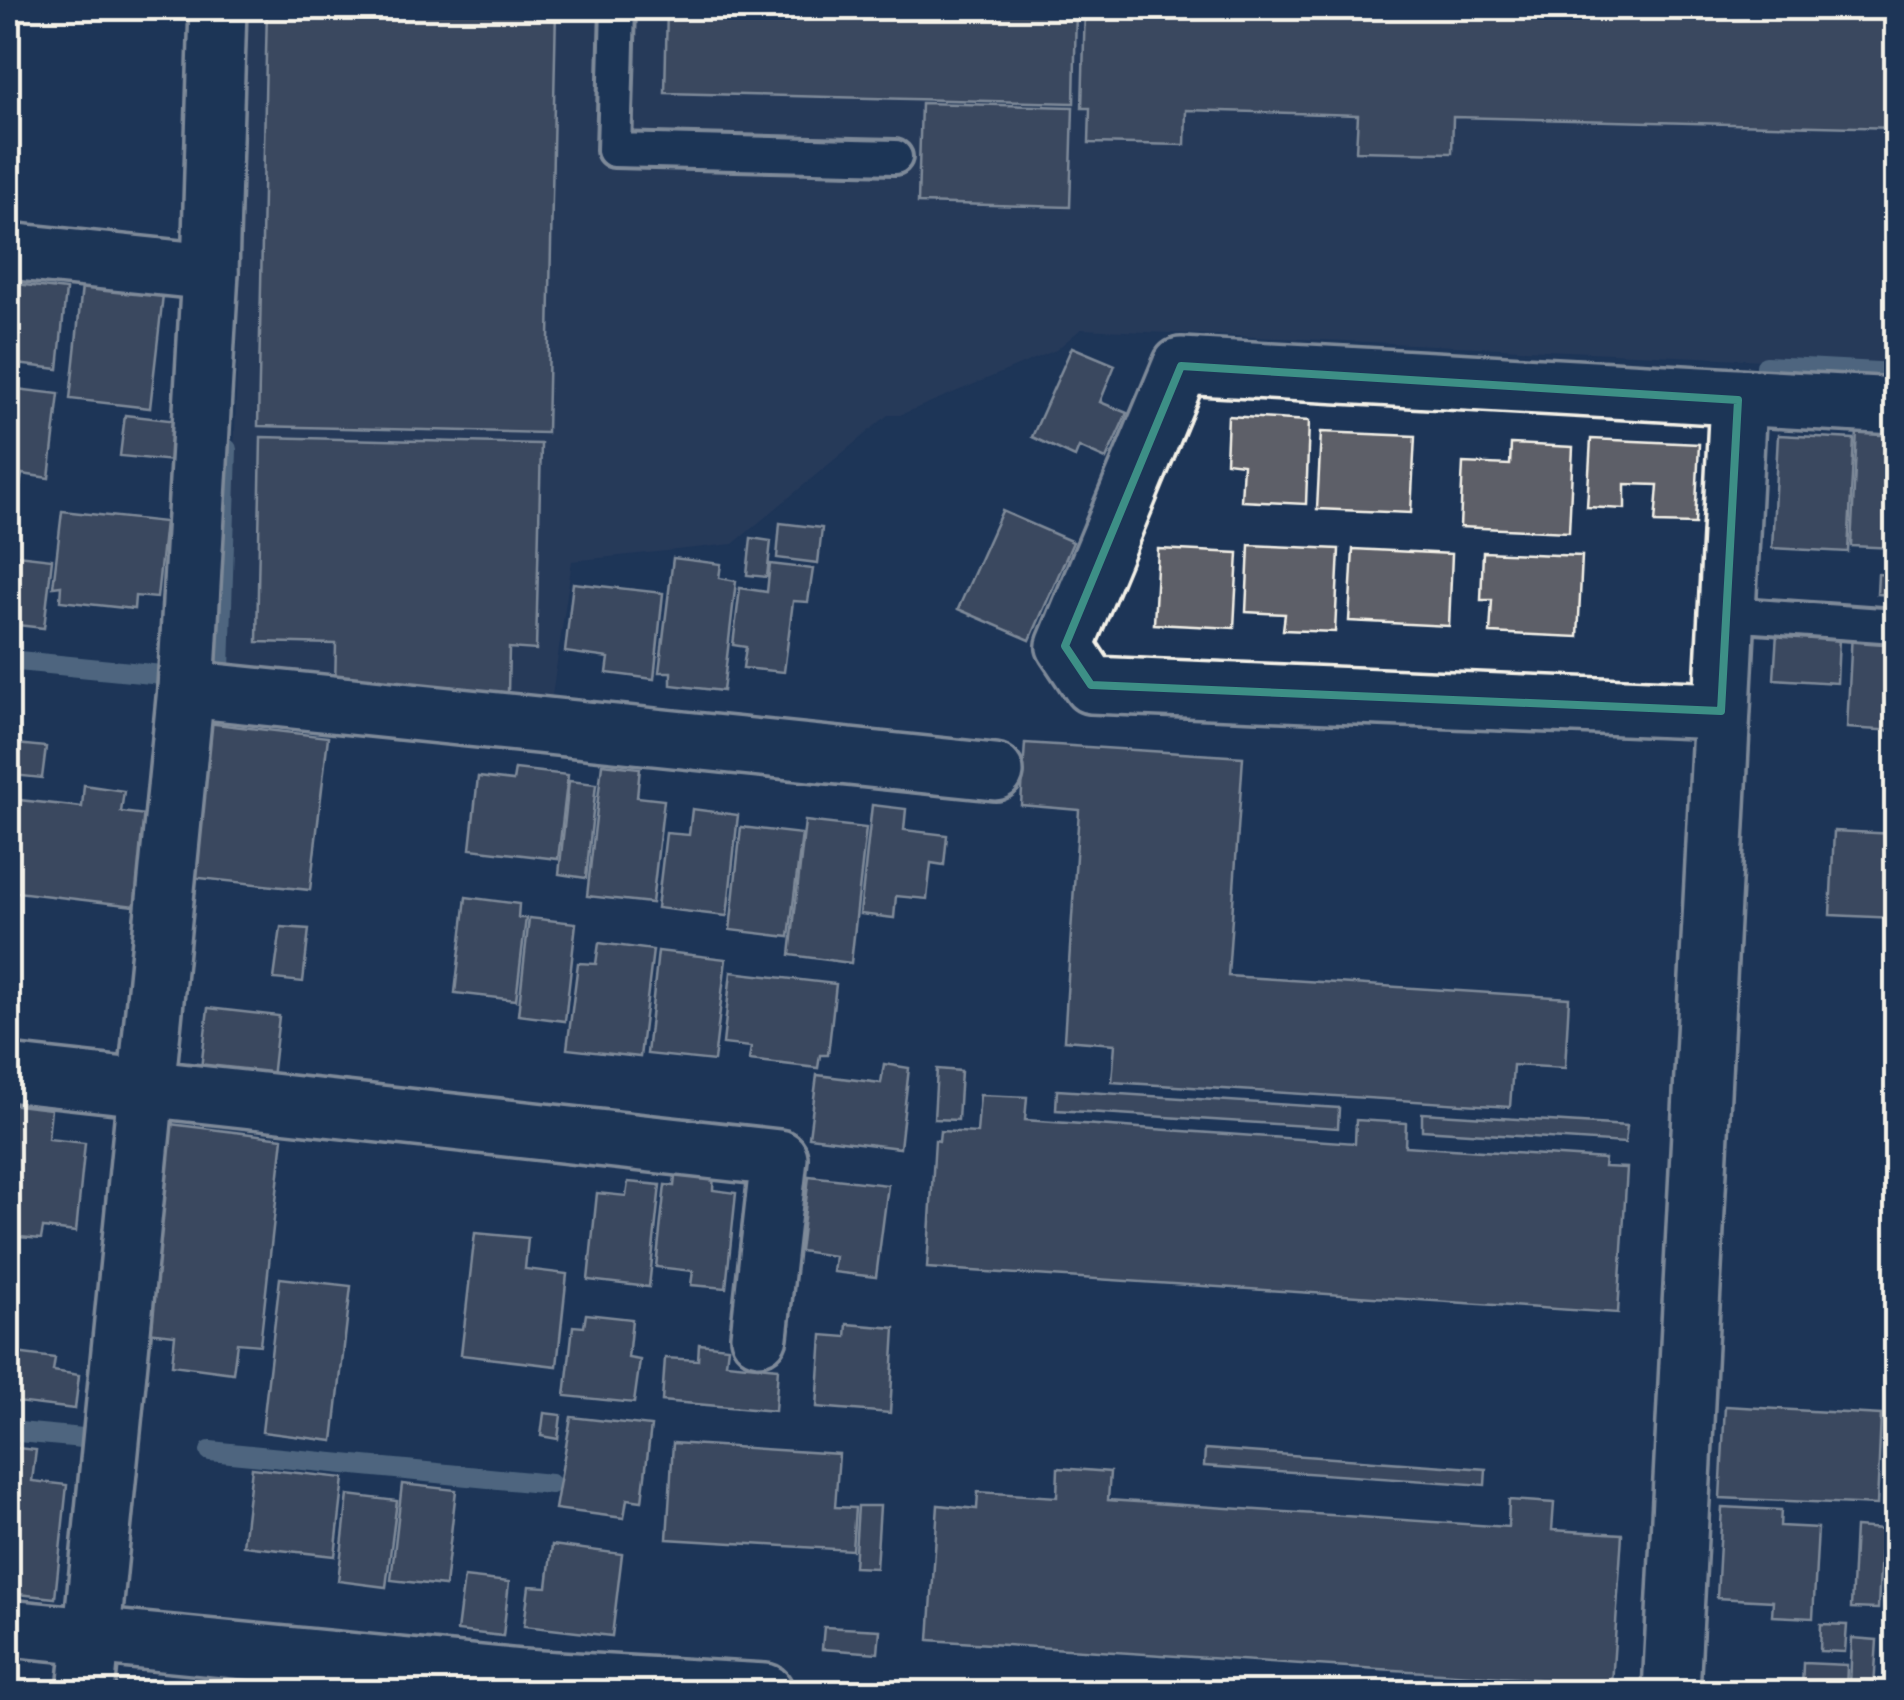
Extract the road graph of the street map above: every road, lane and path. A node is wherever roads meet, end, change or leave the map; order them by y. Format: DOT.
graph roads {
  1 [pos="218,8"];
  2 [pos="618,8"];
  3 [pos="895,157"];
  4 [pos="8,251"];
  5 [pos="210,272"];
  6 [pos="1738,400"];
  7 [pos="1896,406"];
  8 [pos="1726,614"];
  9 [pos="1896,626"];
  10 [pos="186,689"];
  11 [pos="1721,712"];
  12 [pos="995,772"];
  13 [pos="8,1073"];
  14 [pos="147,1086"];
  15 [pos="759,1336"];
  16 [pos="8,1628"];
  17 [pos="92,1636"];
  18 [pos="521,1685"];
  19 [pos="86,1692"];
  20 [pos="766,1692"];
  21 [pos="1671,1692"];
  1 -- 5 [label="street"];
  2 -- 3 [label="lane"];
  4 -- 5 [label="street"];
  5 -- 10 [label="street"];
  6 -- 7 [label="street"];
  6 -- 8 [label="street"];
  6 -- 11 [label="street"];
  8 -- 9 [label="lane"];
  8 -- 11 [label="street"];
  10 -- 12 [label="street"];
  10 -- 14 [label="street"];
  11 -- 21 [label="street"];
  13 -- 14 [label="street"];
  14 -- 15 [label="street"];
  14 -- 17 [label="street"];
  16 -- 17 [label="street"];
  17 -- 18 [label="street"];
  17 -- 19 [label="street"];
  18 -- 20 [label="street"];
}
